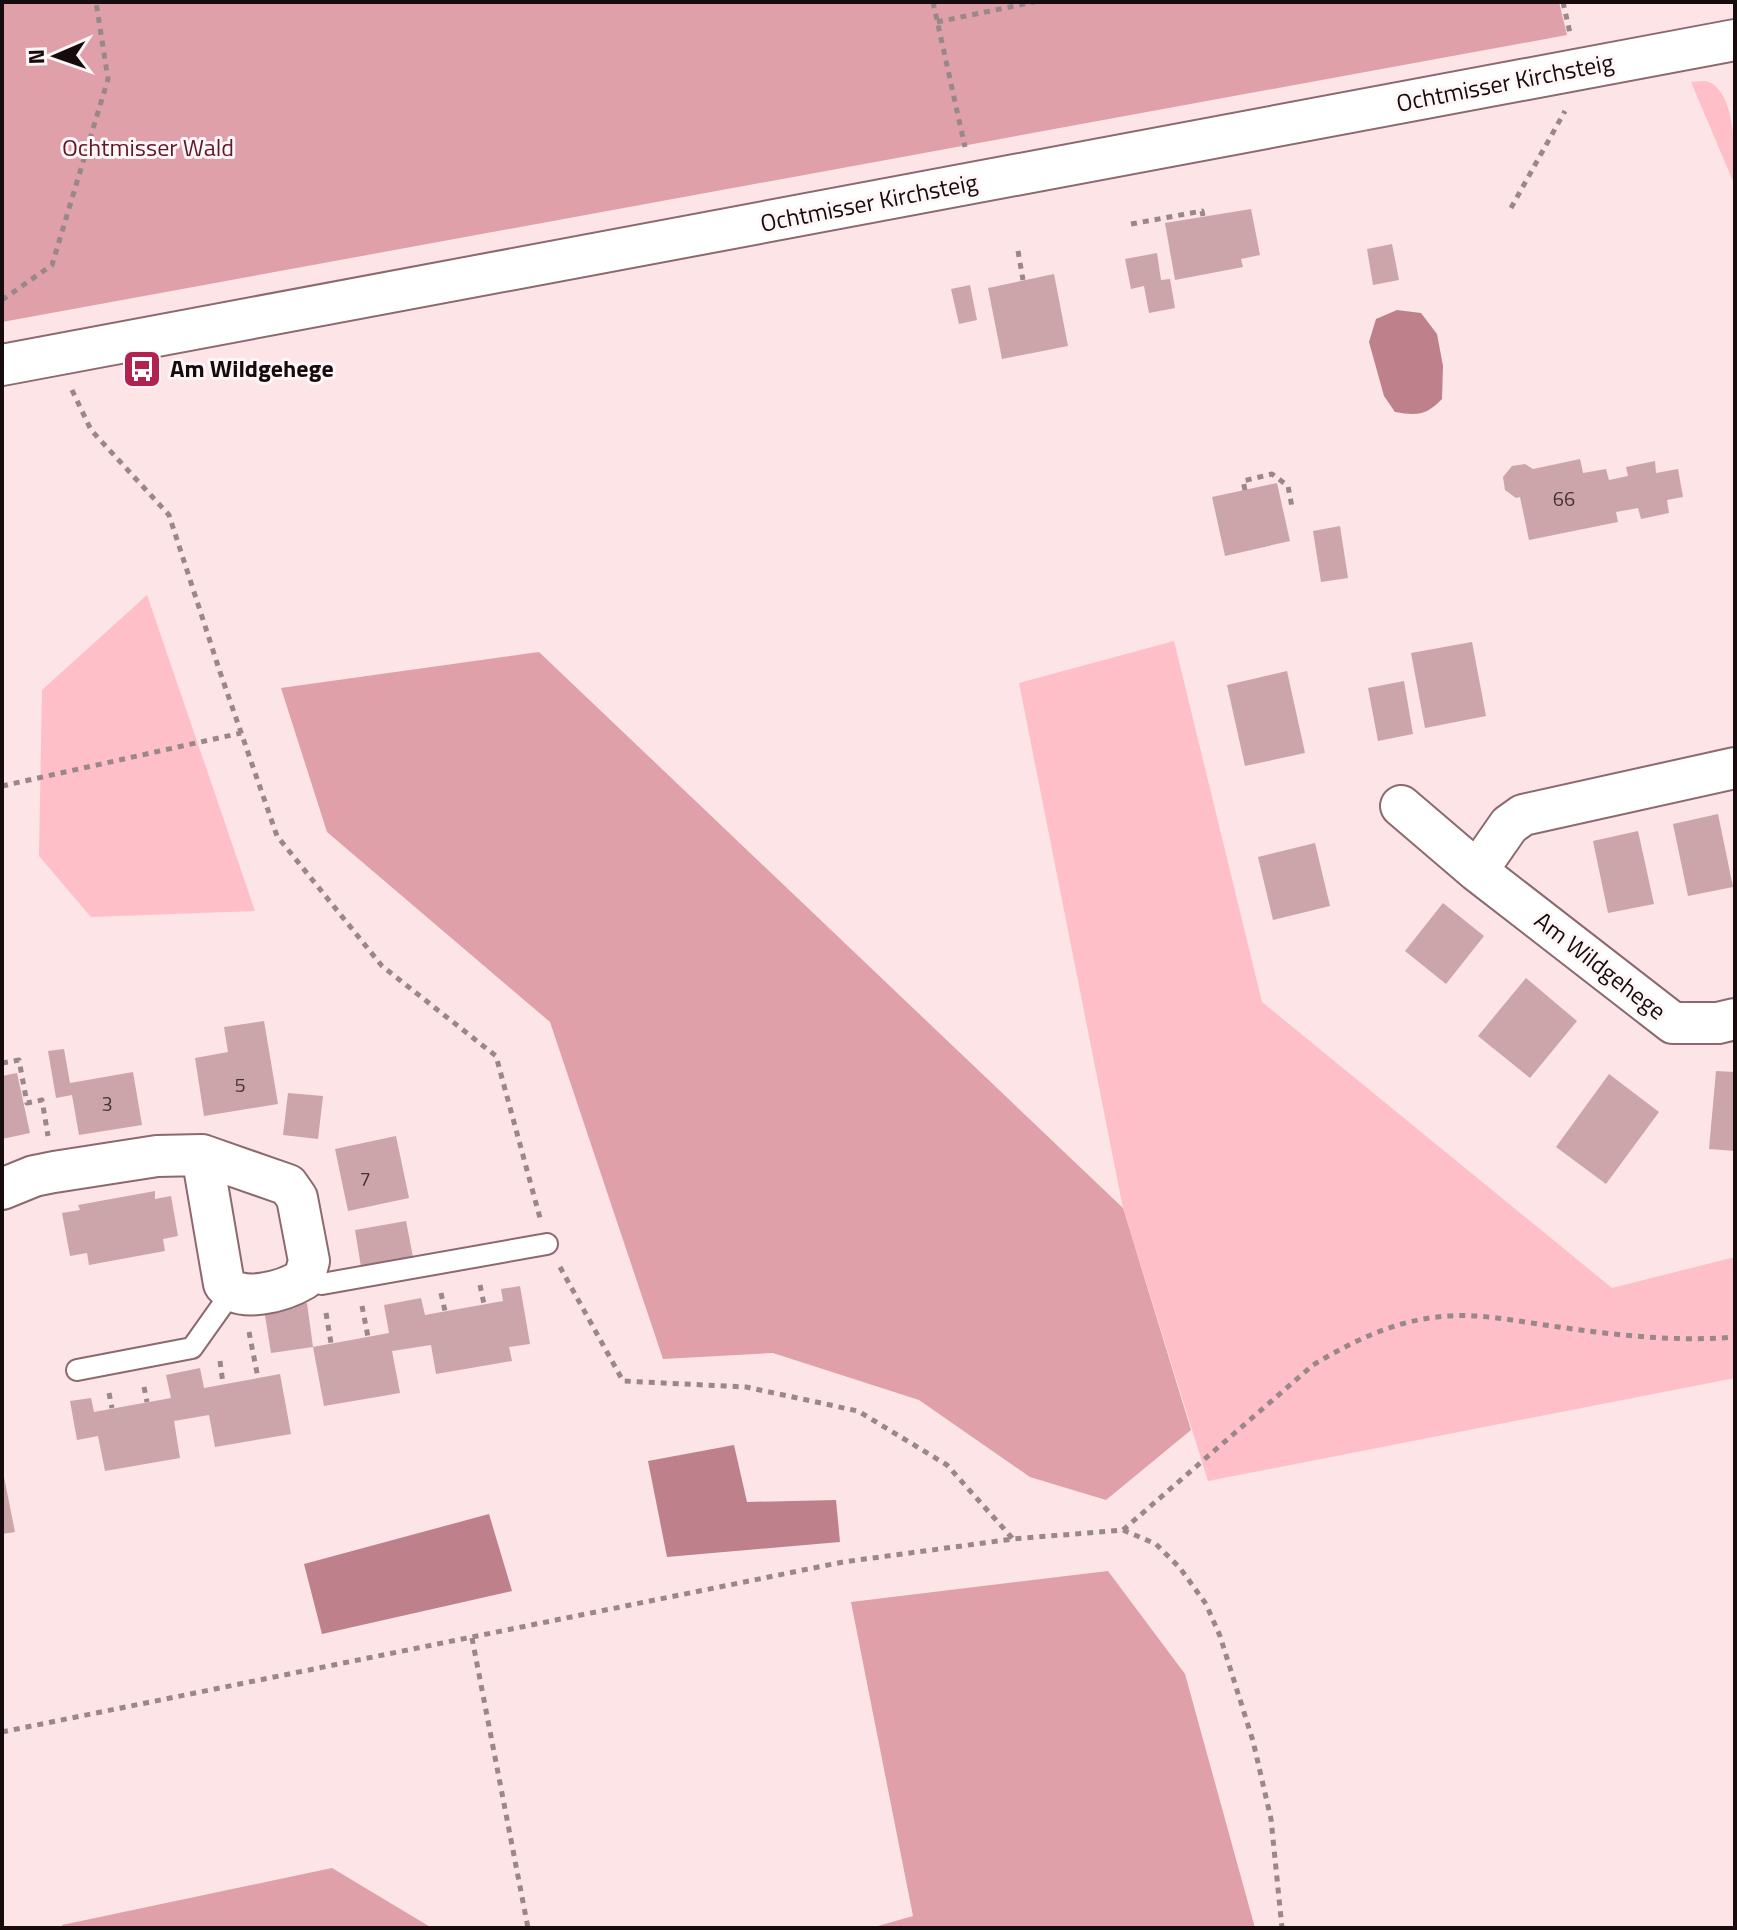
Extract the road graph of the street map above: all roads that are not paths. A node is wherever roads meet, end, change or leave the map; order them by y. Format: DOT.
graph roads {
  1 [pos="1735,40"];
  2 [pos="2,365"];
  3 [pos="1735,768"];
  4 [pos="1401,806"];
  5 [pos="1477,871"];
  6 [pos="1735,1019"];
  7 [pos="202,1155"];
  8 [pos="2,1189"];
  9 [pos="547,1244"];
  10 [pos="304,1279"];
  11 [pos="231,1293"];
  12 [pos="77,1370"];
  1 -- 2 [label="street, Ochtmisser Kirchsteig"];
  3 -- 5 [label="street"];
  4 -- 5 [label="street, Am Wildgehege"];
  5 -- 6 [label="street, Am Wildgehege"];
  7 -- 8 [label="street"];
  7 -- 10 [label="street"];
  7 -- 11 [label="street"];
  9 -- 10 [label="lane"];
  10 -- 11 [label="street"];
  11 -- 12 [label="lane"];
}
